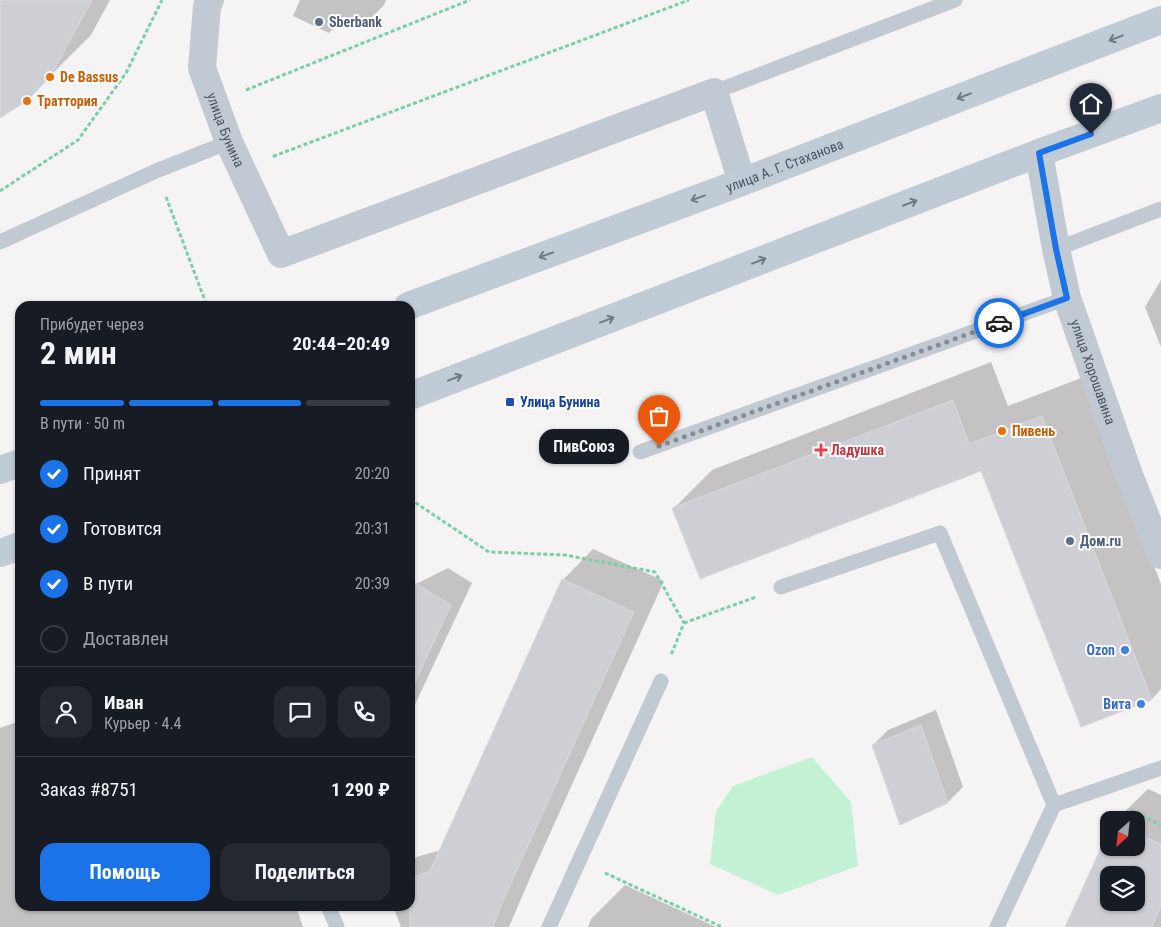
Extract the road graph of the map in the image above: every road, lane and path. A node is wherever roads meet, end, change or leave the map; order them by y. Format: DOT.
graph roads {
  1 [pos="162,0"];
  2 [pos="210,0"];
  3 [pos="470,0"];
  4 [pos="689,0"];
  5 [pos="955,0"];
  6 [pos="1161,20"];
  7 [pos="242,82"];
  8 [pos="246,90"];
  9 [pos="714,92"];
  10 [pos="249,98"];
  11 [pos="1161,108"];
  12 [pos="230,142"];
  13 [pos="271,148"];
  14 [pos="1039,153"];
  15 [pos="156,171"];
  16 [pos="742,182"];
  17 [pos="0,191"];
  18 [pos="1161,210"];
  19 [pos="0,242"];
  20 [pos="1056,249"];
  21 [pos="1067,298"];
  22 [pos="205,301"];
  23 [pos="415,303"];
  24 [pos="415,394"];
  25 [pos="640,452"];
  26 [pos="15,465"];
  27 [pos="0,470"];
  28 [pos="415,502"];
  29 [pos="15,548"];
  30 [pos="0,553"];
  31 [pos="1161,556"];
  32 [pos="780,587"];
  33 [pos="684,624"];
  34 [pos="661,681"];
  35 [pos="1161,768"];
  36 [pos="1054,805"];
  37 [pos="578,861"];
  38 [pos="330,911"];
  39 [pos="337,927"];
  40 [pos="549,927"];
  41 [pos="722,927"];
  42 [pos="997,927"];
  1 -- 17 [label="path"];
  2 -- 12 [label="street, улица Бунина"];
  3 -- 8 [label="path"];
  4 -- 13 [label="path"];
  5 -- 9 [label="lane"];
  6 -- 16 [label="main road, улица А. Г. Стаханова, one-way"];
  7 -- 8 [label="path"];
  8 -- 10 [label="path"];
  9 -- 12 [label="street, улица Бунина"];
  9 -- 16 [label="street"];
  11 -- 14 [label="main road"];
  12 -- 15 [label="lane"];
  14 -- 20 [label="street, улица Хорошавина"];
  24 -- 14 [label="main road, one-way"];
  15 -- 19 [label="lane"];
  15 -- 22 [label="path"];
  16 -- 23 [label="main road, улица А. Г. Стаханова, one-way"];
  18 -- 20 [label="lane"];
  20 -- 21 [label="street, улица Хорошавина"];
  21 -- 25 [label="lane"];
  21 -- 31 [label="street, улица Хорошавина"];
  26 -- 27 [label="main road"];
  28 -- 33 [label="path"];
  29 -- 30 [label="main road"];
  32 -- 33 [label="path"];
  32 -- 36 [label="lane"];
  33 -- 34 [label="path"];
  34 -- 37 [label="lane"];
  35 -- 36 [label="lane"];
  36 -- 42 [label="lane"];
  37 -- 40 [label="lane"];
  37 -- 41 [label="path"];
  38 -- 39 [label="lane"];
}
